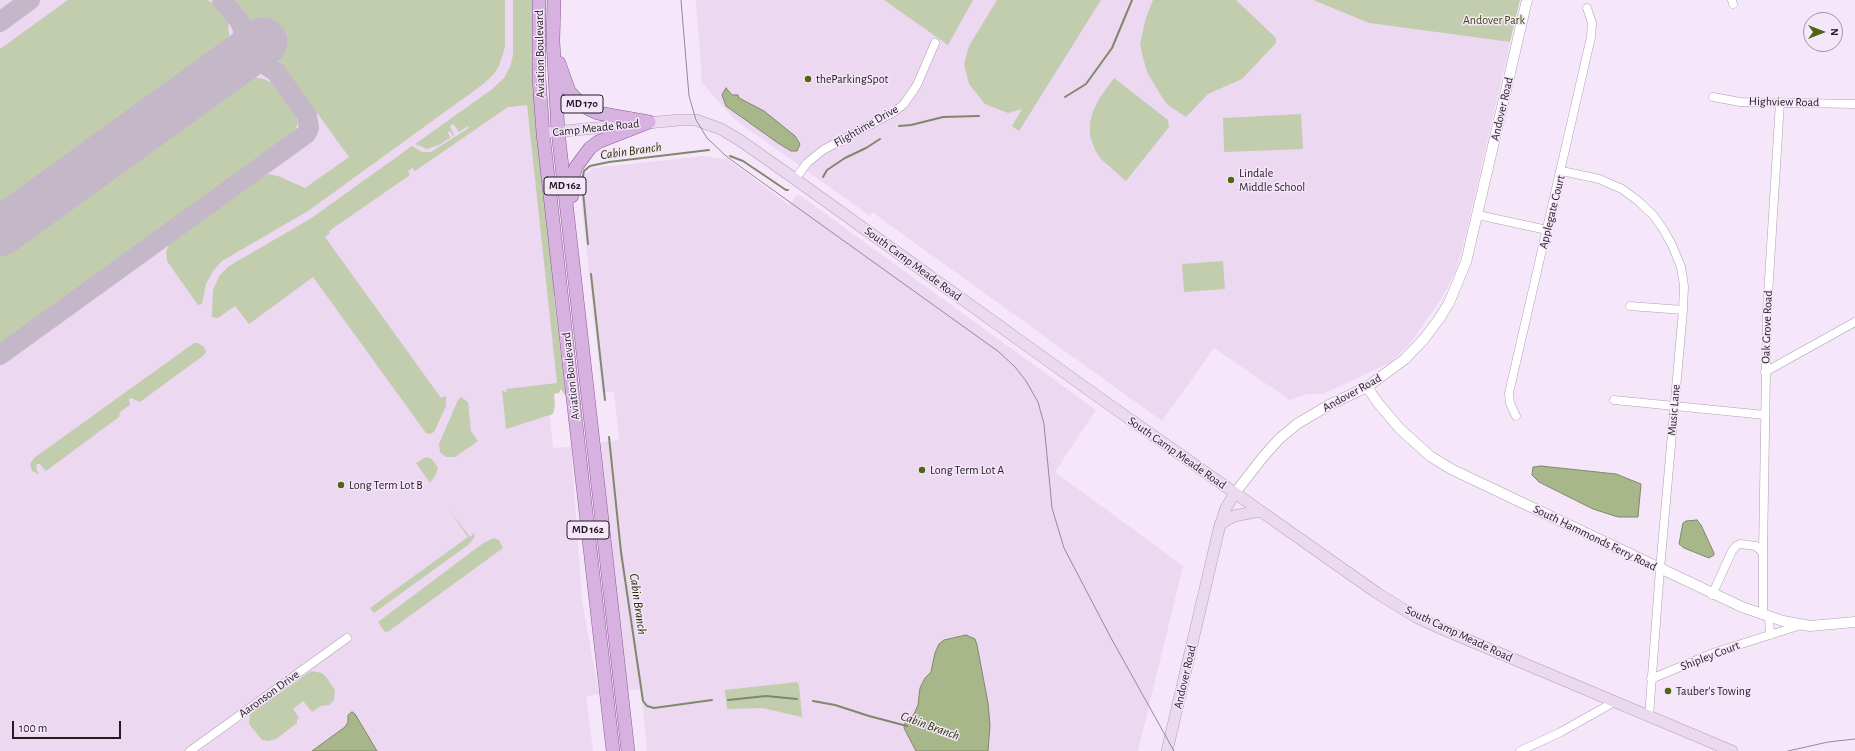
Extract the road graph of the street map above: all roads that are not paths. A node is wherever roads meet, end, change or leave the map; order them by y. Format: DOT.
graph roads {
  1 [pos="539,0"];
  2 [pos="554,0"];
  3 [pos="1527,0"];
  4 [pos="1586,8"];
  5 [pos="553,41"];
  6 [pos="935,43"];
  7 [pos="1713,96"];
  8 [pos="1780,102"];
  9 [pos="1855,104"];
  10 [pos="649,122"];
  11 [pos="558,131"];
  12 [pos="543,133"];
  13 [pos="1562,171"];
  14 [pos="795,179"];
  15 [pos="1478,215"];
  16 [pos="1547,230"];
  17 [pos="571,242"];
  18 [pos="1630,306"];
  19 [pos="1684,310"];
  20 [pos="1855,322"];
  21 [pos="1765,372"];
  22 [pos="1367,387"];
  23 [pos="1614,400"];
  24 [pos="1675,406"];
  25 [pos="1765,415"];
  26 [pos="1516,416"];
  27 [pos="1235,493"];
  28 [pos="1260,511"];
  29 [pos="1220,524"];
  30 [pos="1763,553"];
  31 [pos="1660,569"];
  32 [pos="1712,595"];
  33 [pos="1766,616"];
  34 [pos="1855,622"];
  35 [pos="1801,624"];
  36 [pos="1770,635"];
  37 [pos="347,638"];
  38 [pos="1651,679"];
  39 [pos="1616,701"];
  40 [pos="1649,716"];
  41 [pos="610,722"];
  42 [pos="626,734"];
  43 [pos="190,751"];
  44 [pos="613,751"];
  45 [pos="628,751"];
  46 [pos="1167,751"];
  47 [pos="1520,751"];
  48 [pos="1732,751"];
  1 -- 12 [label="main road, Aviation Boulevard"];
  2 -- 5 [label="main road, Aviation Boulevard / MD 170"];
  3 -- 15 [label="street, Andover Road"];
  4 -- 13 [label="street, Applegate Court"];
  5 -- 10 [label="main road, MD 170"];
  5 -- 11 [label="main road, Aviation Boulevard / MD 162"];
  6 -- 14 [label="street, Flightime Drive"];
  7 -- 8 [label="street, Highview Road"];
  8 -- 9 [label="street, Highview Road"];
  8 -- 21 [label="street, Oak Grove Road"];
  10 -- 11 [label="main road, Camp Meade Road / MD 170"];
  10 -- 14 [label="main road, South Camp Meade Road / MD 170"];
  10 -- 17 [label="main road"];
  11 -- 12 [label="main road, Camp Meade Road / MD 170"];
  11 -- 17 [label="main road, Aviation Boulevard / MD 162"];
  12 -- 41 [label="main road, Aviation Boulevard / MD 162"];
  13 -- 16 [label="street, Applegate Court"];
  13 -- 19 [label="street, Music Lane"];
  14 -- 27 [label="main road, South Camp Meade Road / MD 170"];
  15 -- 16 [label="street"];
  15 -- 22 [label="street, Andover Road"];
  16 -- 26 [label="street, Applegate Court"];
  17 -- 42 [label="main road, Aviation Boulevard / MD 162"];
  18 -- 19 [label="street"];
  19 -- 24 [label="street, Music Lane"];
  20 -- 21 [label="street"];
  21 -- 25 [label="street, Oak Grove Road"];
  22 -- 27 [label="street, Andover Road"];
  22 -- 31 [label="street, South Hammonds Ferry Road"];
  23 -- 24 [label="street"];
  24 -- 25 [label="street"];
  24 -- 31 [label="street, Music Lane"];
  25 -- 30 [label="street, Oak Grove Road"];
  27 -- 28 [label="main road, South Camp Meade Road / MD 170"];
  27 -- 29 [label="main road, Andover Road"];
  28 -- 29 [label="main road"];
  28 -- 39 [label="main road, South Camp Meade Road / MD 170"];
  29 -- 46 [label="main road, Andover Road"];
  30 -- 32 [label="street"];
  30 -- 33 [label="street, Oak Grove Road"];
  31 -- 32 [label="street, South Hammonds Ferry Road"];
  31 -- 38 [label="street, Music Lane"];
  32 -- 33 [label="street, South Hammonds Ferry Road"];
  33 -- 35 [label="street, South Hammonds Ferry Road"];
  33 -- 36 [label="street"];
  34 -- 35 [label="street, South Hammonds Ferry Road"];
  35 -- 36 [label="street, Shipley Court"];
  36 -- 38 [label="street, Shipley Court"];
  37 -- 43 [label="street, Aaronson Drive"];
  38 -- 40 [label="street, Music Lane"];
  39 -- 40 [label="main road, South Camp Meade Road / MD 170"];
  39 -- 47 [label="street"];
  40 -- 48 [label="main road, South Camp Meade Road / MD 170"];
  41 -- 42 [label="main road"];
  41 -- 44 [label="main road, Aviation Boulevard / MD 162"];
  42 -- 45 [label="main road, Aviation Boulevard / MD 162"];
}
